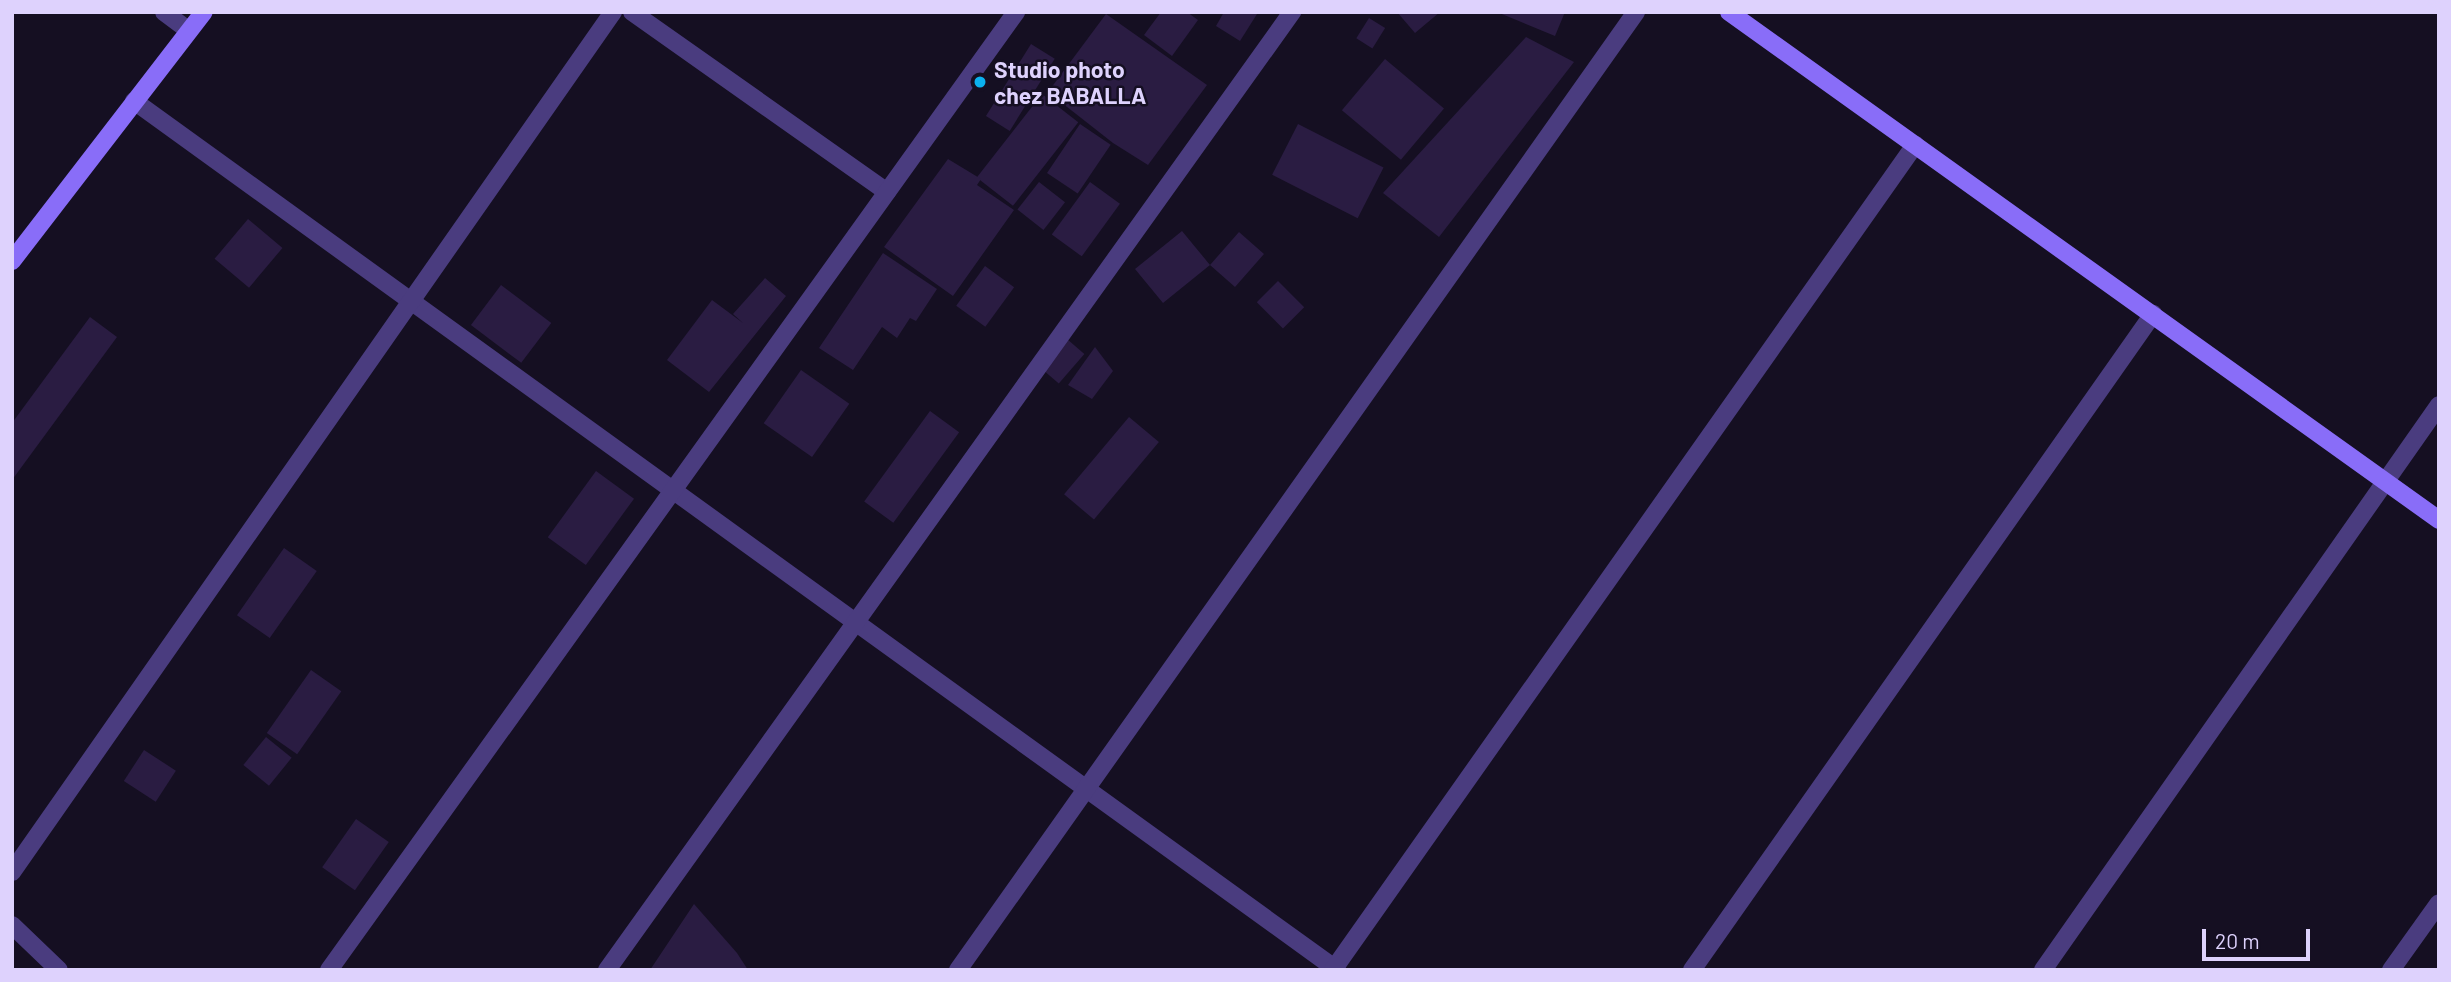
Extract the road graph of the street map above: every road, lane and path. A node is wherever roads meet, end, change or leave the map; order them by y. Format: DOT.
graph roads {
  1 [pos="164,12"];
  2 [pos="204,12"];
  3 [pos="613,12"];
  4 [pos="632,12"];
  5 [pos="1016,12"];
  6 [pos="1292,12"];
  7 [pos="1636,12"];
  8 [pos="1729,12"];
  9 [pos="189,31"];
  10 [pos="134,101"];
  11 [pos="1915,145"];
  12 [pos="887,192"];
  13 [pos="12,261"];
  14 [pos="411,301"];
  15 [pos="2153,314"];
  16 [pos="2439,405"];
  17 [pos="2386,481"];
  18 [pos="673,491"];
  19 [pos="2439,520"];
  20 [pos="855,622"];
  21 [pos="1086,789"];
  22 [pos="12,872"];
  23 [pos="2439,903"];
  24 [pos="12,925"];
  25 [pos="1335,969"];
  26 [pos="58,970"];
  27 [pos="329,970"];
  28 [pos="607,970"];
  29 [pos="958,970"];
  30 [pos="1692,970"];
  31 [pos="2043,970"];
  32 [pos="2391,970"];
  1 -- 9 [label="street"];
  2 -- 9 [label="main road"];
  3 -- 14 [label="street"];
  4 -- 12 [label="street"];
  5 -- 12 [label="street"];
  6 -- 20 [label="street"];
  7 -- 21 [label="street"];
  8 -- 11 [label="main road"];
  9 -- 10 [label="main road"];
  10 -- 13 [label="main road"];
  10 -- 14 [label="street"];
  11 -- 15 [label="main road"];
  11 -- 25 [label="street"];
  12 -- 18 [label="street"];
  14 -- 18 [label="street"];
  14 -- 22 [label="street"];
  15 -- 17 [label="main road"];
  15 -- 30 [label="street"];
  16 -- 17 [label="street"];
  17 -- 19 [label="main road"];
  17 -- 31 [label="street"];
  18 -- 20 [label="street"];
  18 -- 27 [label="street"];
  20 -- 21 [label="street"];
  20 -- 28 [label="street"];
  21 -- 25 [label="street"];
  21 -- 29 [label="street"];
  23 -- 32 [label="street"];
  24 -- 26 [label="street"];
}
